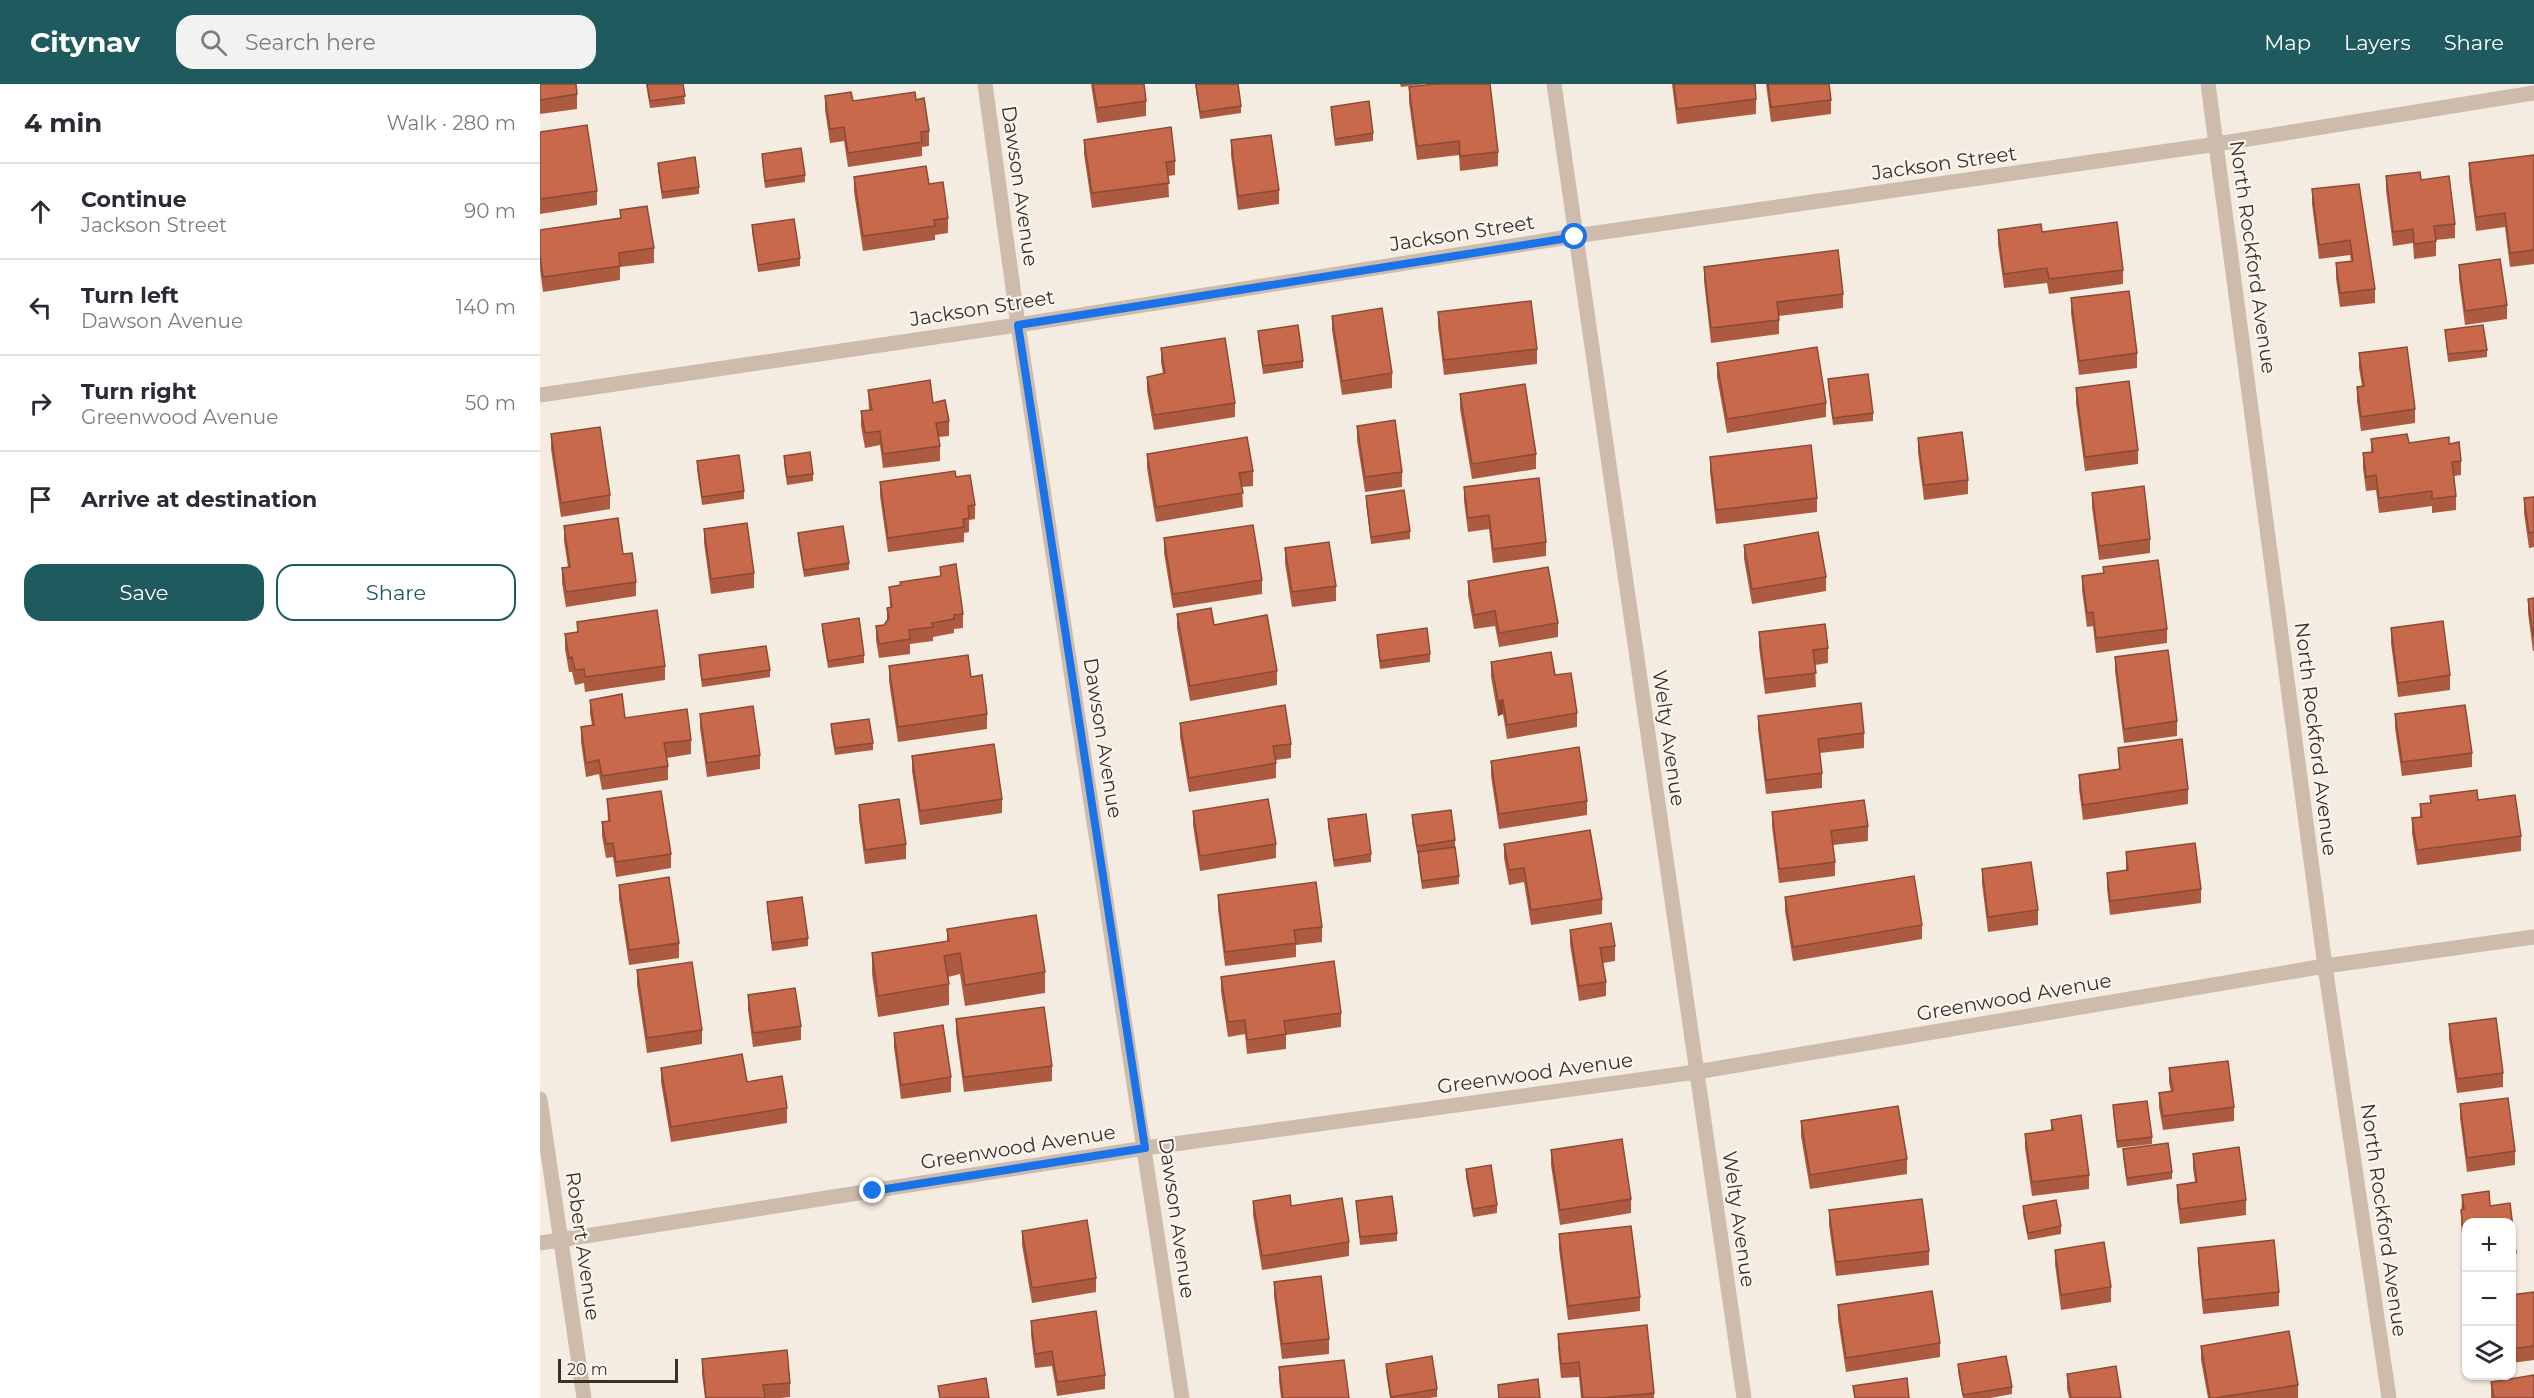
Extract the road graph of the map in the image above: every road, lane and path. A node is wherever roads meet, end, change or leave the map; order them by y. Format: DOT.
graph roads {
  1 [pos="985,84"];
  2 [pos="1554,84"];
  3 [pos="2208,84"];
  4 [pos="2534,93"];
  5 [pos="2217,144"];
  6 [pos="1575,237"];
  7 [pos="1018,325"];
  8 [pos="540,395"];
  9 [pos="2534,937"];
  10 [pos="2325,966"];
  11 [pos="1696,1072"];
  12 [pos="540,1100"];
  13 [pos="1145,1148"];
  14 [pos="560,1240"];
  15 [pos="540,1243"];
  16 [pos="584,1398"];
  17 [pos="1182,1398"];
  18 [pos="1744,1398"];
  19 [pos="2389,1398"];
  1 -- 7 [label="street, Dawson Avenue"];
  2 -- 6 [label="street, Welty Avenue"];
  3 -- 5 [label="street, North Rockford Avenue"];
  4 -- 5 [label="street, Jackson Street"];
  5 -- 6 [label="street, Jackson Street"];
  5 -- 10 [label="street, North Rockford Avenue"];
  6 -- 7 [label="street, Jackson Street"];
  6 -- 11 [label="street, Welty Avenue"];
  7 -- 8 [label="street, Jackson Street"];
  7 -- 13 [label="street, Dawson Avenue"];
  9 -- 10 [label="street, Greenwood Avenue"];
  10 -- 11 [label="street, Greenwood Avenue"];
  10 -- 19 [label="street, North Rockford Avenue"];
  11 -- 13 [label="street, Greenwood Avenue"];
  11 -- 18 [label="street, Welty Avenue"];
  12 -- 14 [label="street, Robert Avenue"];
  13 -- 14 [label="street, Greenwood Avenue"];
  13 -- 17 [label="street, Dawson Avenue"];
  14 -- 15 [label="street, Greenwood Avenue"];
  14 -- 16 [label="street, Robert Avenue"];
}
